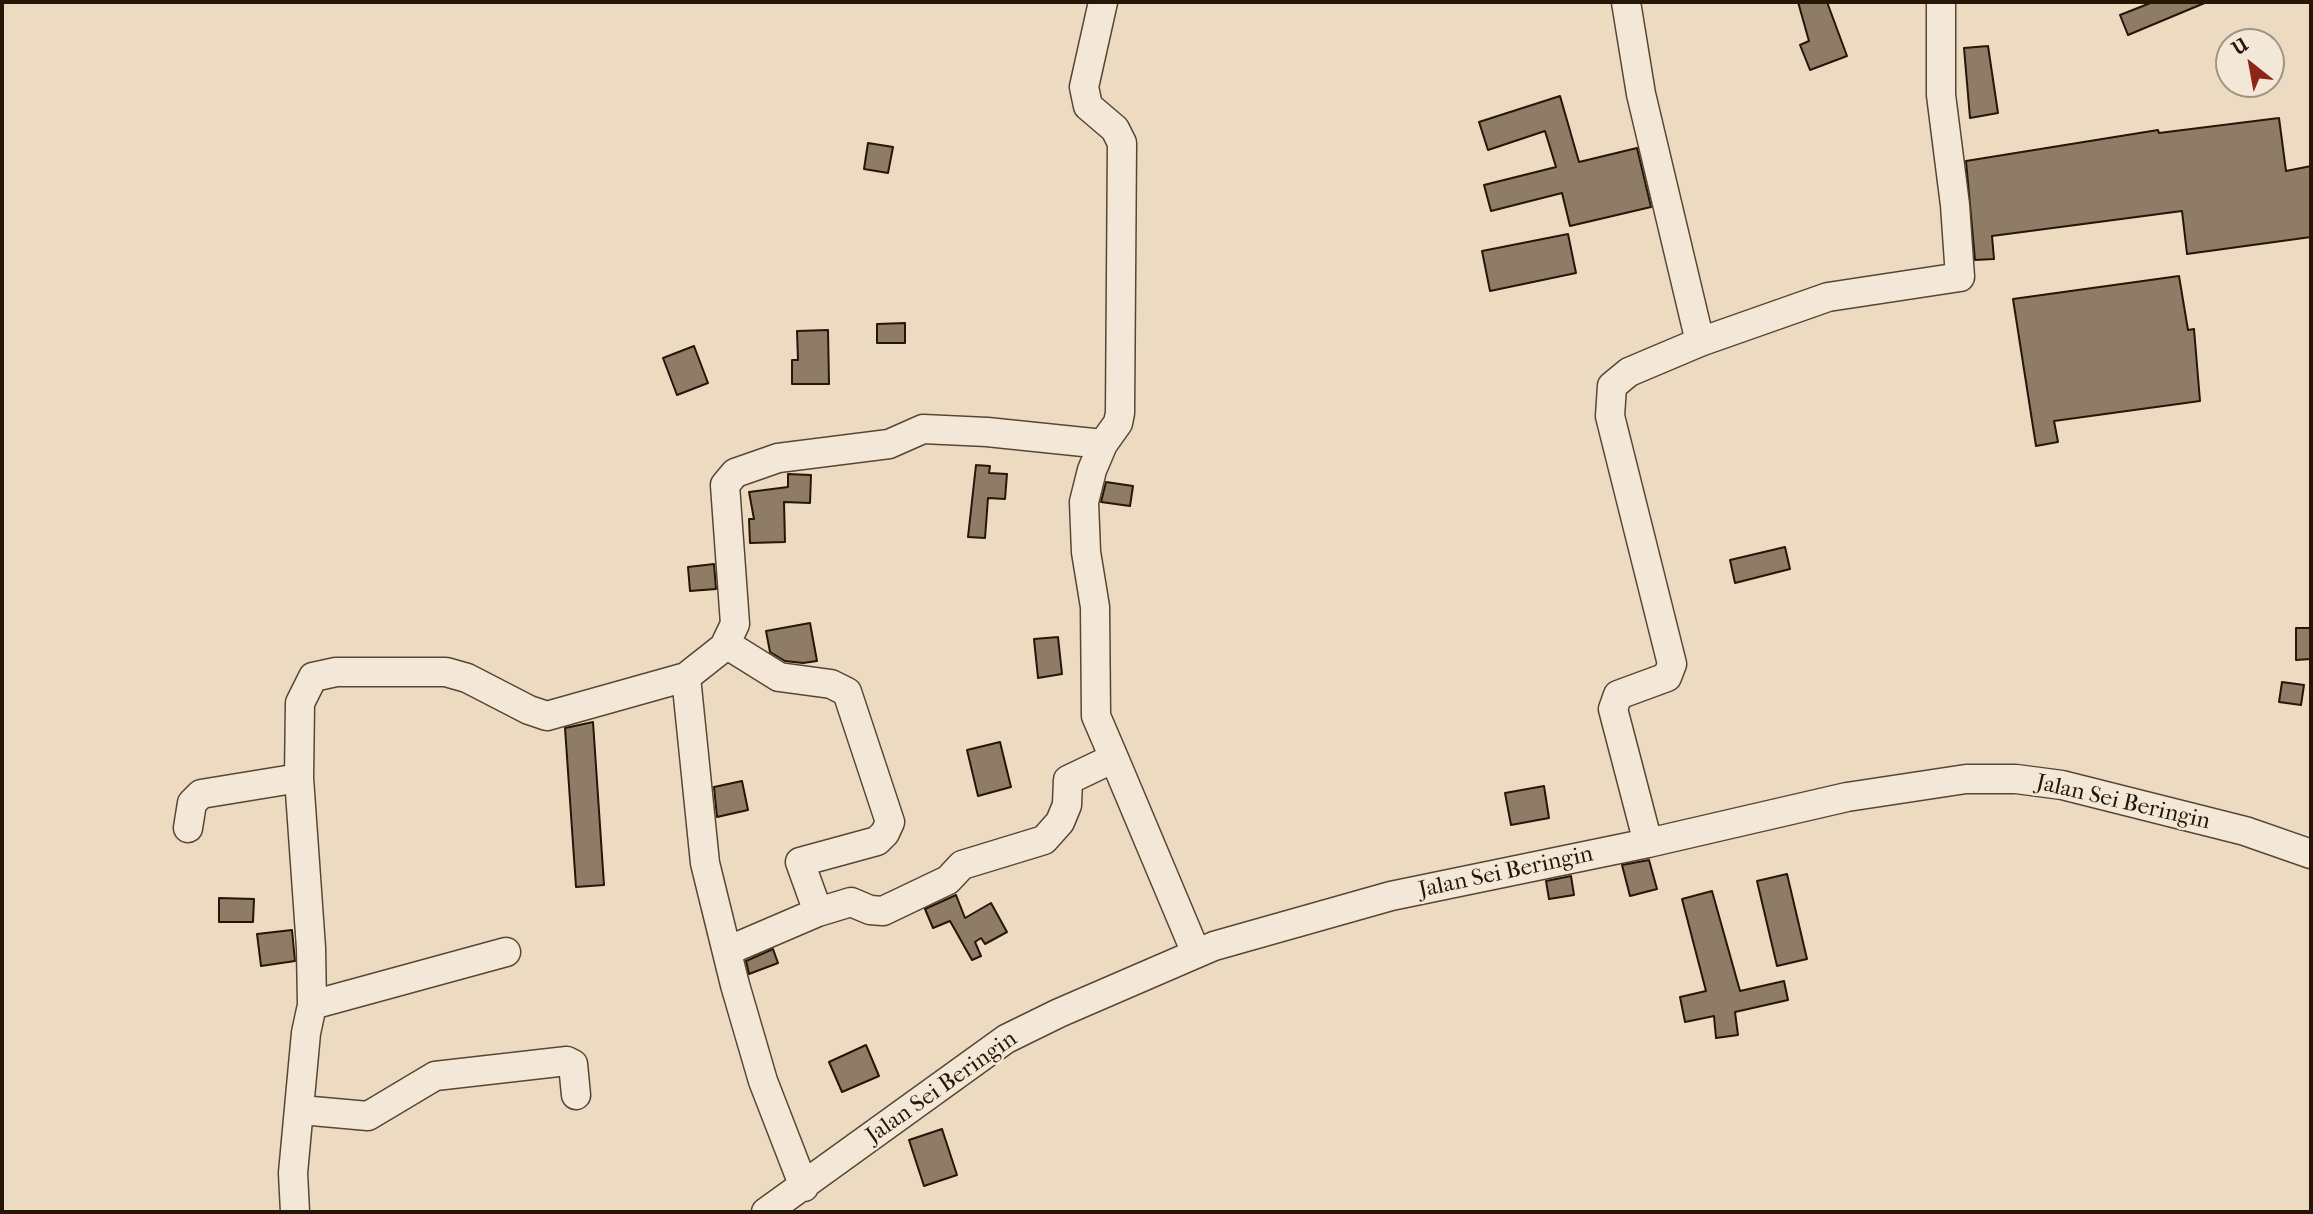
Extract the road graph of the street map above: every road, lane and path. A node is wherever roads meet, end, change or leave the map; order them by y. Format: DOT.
graph roads {
  1 [pos="1103,2"];
  2 [pos="1626,2"];
  3 [pos="1941,2"];
  4 [pos="1700,342"];
  5 [pos="1103,444"];
  6 [pos="726,644"];
  7 [pos="686,677"];
  8 [pos="1114,758"];
  9 [pos="299,778"];
  10 [pos="188,828"];
  11 [pos="1648,843"];
  12 [pos="2311,854"];
  13 [pos="818,912"];
  14 [pos="727,951"];
  15 [pos="506,952"];
  16 [pos="1196,953"];
  17 [pos="312,1005"];
  18 [pos="576,1096"];
  19 [pos="301,1110"];
  20 [pos="804,1187"];
  21 [pos="295,1212"];
  22 [pos="766,1212"];
  1 -- 5 [label="street"];
  2 -- 4 [label="street"];
  3 -- 4 [label="street"];
  4 -- 11 [label="street"];
  5 -- 6 [label="street"];
  5 -- 8 [label="street"];
  6 -- 7 [label="street"];
  6 -- 13 [label="street"];
  7 -- 9 [label="street"];
  7 -- 14 [label="street"];
  8 -- 13 [label="street"];
  8 -- 16 [label="street"];
  9 -- 10 [label="street"];
  9 -- 17 [label="street"];
  11 -- 12 [label="street, Jalan Sei Beringin"];
  11 -- 16 [label="street, Jalan Sei Beringin"];
  13 -- 14 [label="street"];
  14 -- 20 [label="street"];
  15 -- 17 [label="street"];
  16 -- 20 [label="street, Jalan Sei Beringin"];
  17 -- 19 [label="street"];
  18 -- 19 [label="street"];
  19 -- 21 [label="street"];
  20 -- 22 [label="street, Jalan Sei Beringin"];
}
